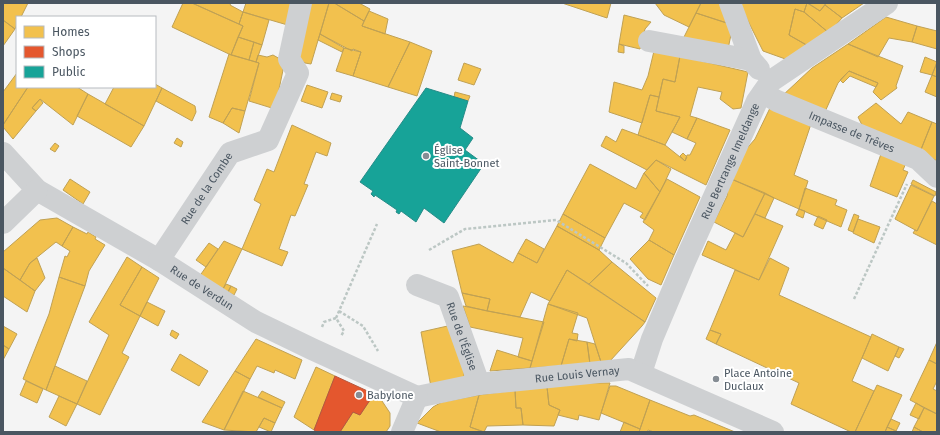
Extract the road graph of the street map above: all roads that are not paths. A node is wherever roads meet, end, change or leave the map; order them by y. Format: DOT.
graph roads {
  1 [pos="301,3"];
  2 [pos="730,3"];
  3 [pos="887,3"];
  4 [pos="649,41"];
  5 [pos="751,60"];
  6 [pos="767,87"];
  7 [pos="3,153"];
  8 [pos="937,177"];
  9 [pos="37,190"];
  10 [pos="3,223"];
  11 [pos="159,260"];
  12 [pos="416,285"];
  13 [pos="640,373"];
  14 [pos="479,384"];
  15 [pos="417,397"];
  16 [pos="402,432"];
  17 [pos="773,432"];
  1 -- 11 [label="street, Rue de la Combe"];
  2 -- 5 [label="street"];
  3 -- 6 [label="street, Rue Bertrange Imeldange"];
  4 -- 5 [label="street"];
  5 -- 6 [label="street, Impasse de Trêves"];
  6 -- 8 [label="street, Impasse de Trêves"];
  6 -- 13 [label="street, Rue Bertrange Imeldange"];
  7 -- 9 [label="street, Rue de Verdun"];
  9 -- 10 [label="street"];
  9 -- 11 [label="street, Rue de Verdun"];
  11 -- 15 [label="street, Rue de Verdun"];
  12 -- 14 [label="street, Rue de l'Église"];
  13 -- 14 [label="street, Rue Louis Vernay"];
  13 -- 17 [label="street, Rue Louis Vernay"];
  14 -- 15 [label="street, Rue Louis Vernay"];
  15 -- 16 [label="street"];
}
